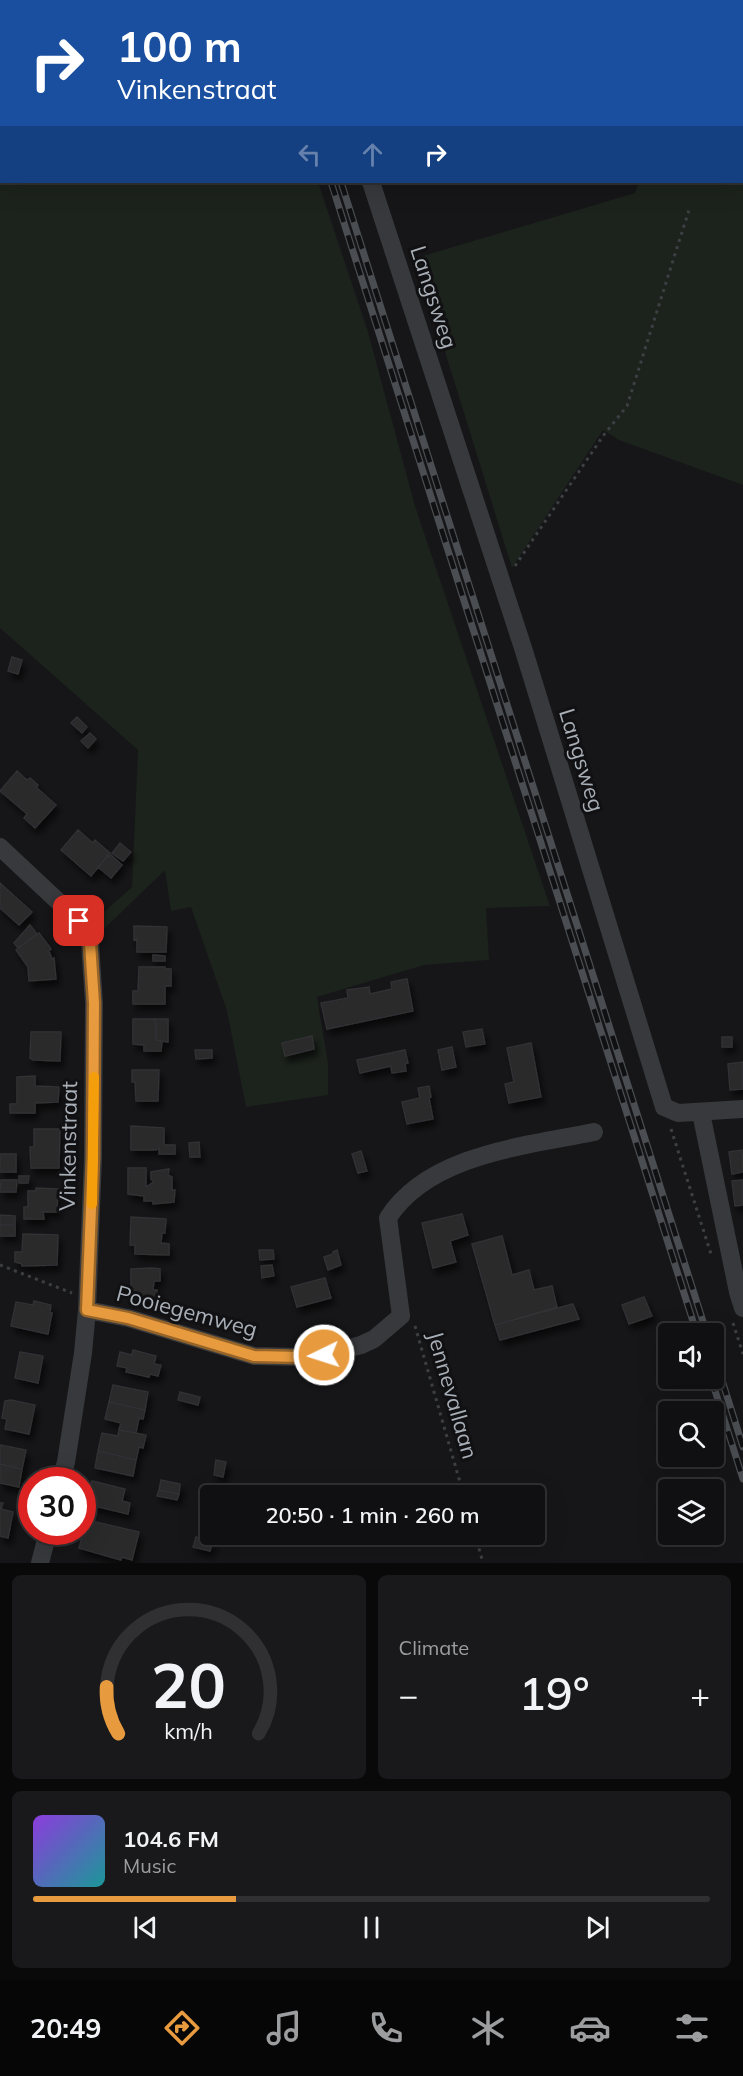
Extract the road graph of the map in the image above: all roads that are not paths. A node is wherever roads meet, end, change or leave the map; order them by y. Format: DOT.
graph roads {
  1 [pos="371,183"];
  2 [pos="0,847"];
  3 [pos="743,1108"];
  4 [pos="701,1113"];
  5 [pos="594,1132"];
  6 [pos="88,1305"];
  7 [pos="738,1314"];
  8 [pos="63,1467"];
  9 [pos="45,1545"];
  10 [pos="40,1563"];
  1 -- 4 [label="street, Langsweg"];
  2 -- 6 [label="street, Vinkenstraat"];
  3 -- 4 [label="street"];
  4 -- 7 [label="street"];
  5 -- 6 [label="street, Pooiegemweg"];
  6 -- 8 [label="street, Vinkenstraat"];
  9 -- 10 [label="street"];
}
